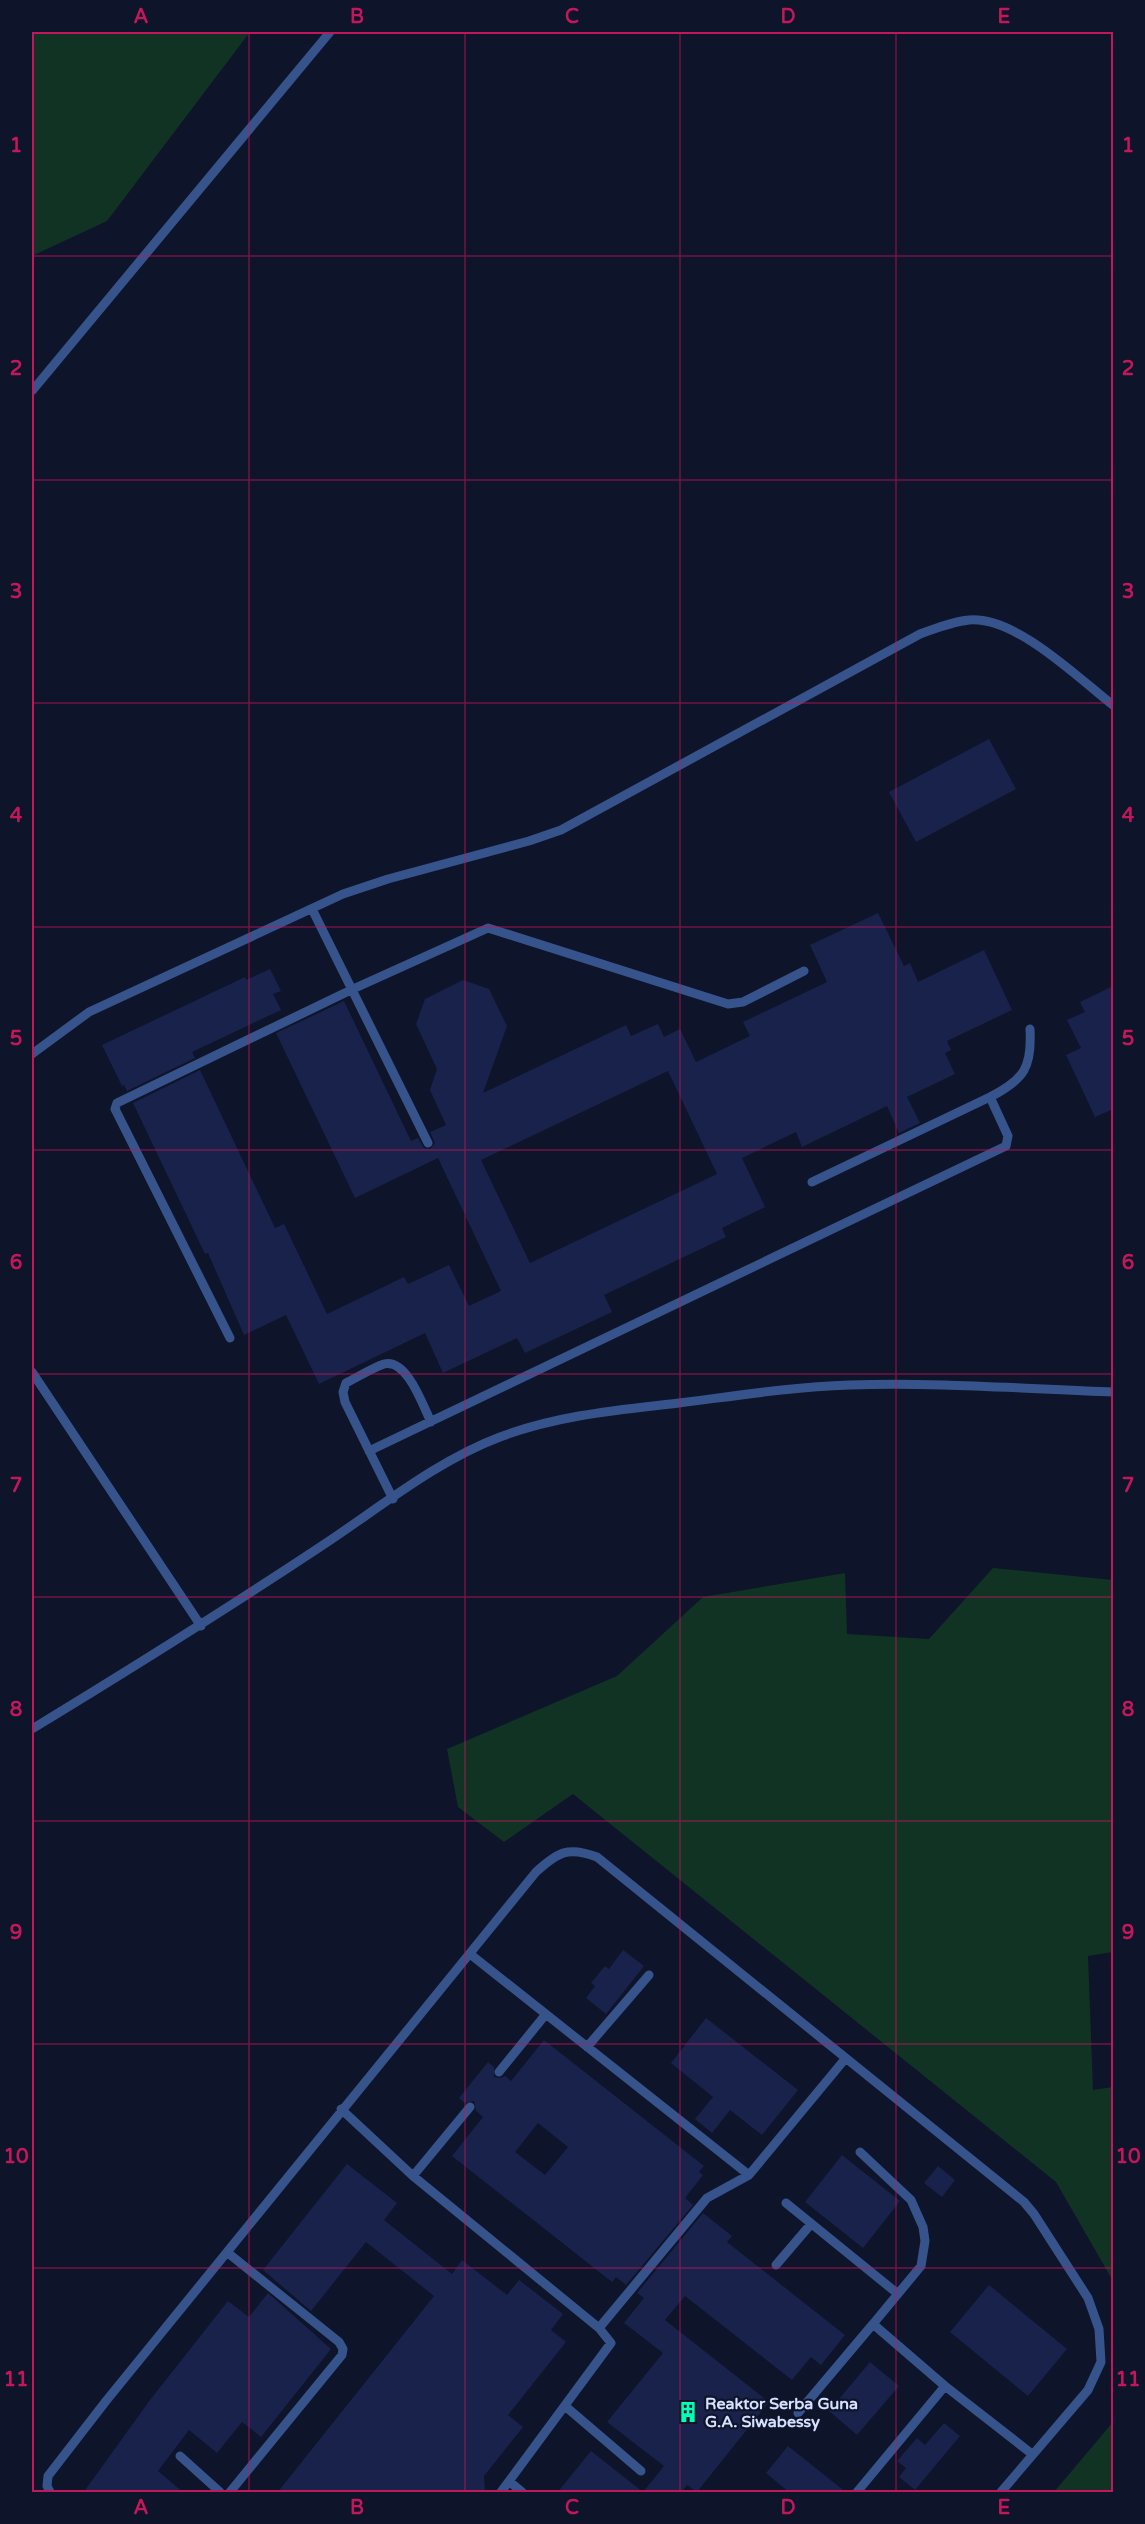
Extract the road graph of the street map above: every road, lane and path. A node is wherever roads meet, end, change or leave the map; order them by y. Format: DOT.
graph roads {
  1 [pos="330,32"];
  2 [pos="32,391"];
  3 [pos="1113,706"];
  4 [pos="312,909"];
  5 [pos="804,971"];
  6 [pos="353,989"];
  7 [pos="1030,1029"];
  8 [pos="32,1054"];
  9 [pos="990,1097"];
  10 [pos="428,1143"];
  11 [pos="812,1182"];
  12 [pos="230,1338"];
  13 [pos="32,1372"];
  14 [pos="1113,1392"];
  15 [pos="431,1422"];
  16 [pos="369,1451"];
  17 [pos="393,1499"];
  18 [pos="201,1626"];
  19 [pos="32,1729"];
  20 [pos="470,1954"];
  21 [pos="649,1975"];
  22 [pos="546,2014"];
  23 [pos="587,2047"];
  24 [pos="845,2059"];
  25 [pos="499,2072"];
  26 [pos="470,2107"];
  27 [pos="341,2109"];
  28 [pos="860,2152"];
  29 [pos="748,2175"];
  30 [pos="413,2176"];
  31 [pos="786,2204"];
  32 [pos="811,2224"];
  33 [pos="228,2253"];
  34 [pos="776,2265"];
  35 [pos="898,2294"];
  36 [pos="873,2324"];
  37 [pos="598,2328"];
  38 [pos="945,2386"];
  39 [pos="565,2406"];
  40 [pos="798,2414"];
  41 [pos="1032,2454"];
  42 [pos="180,2456"];
  43 [pos="641,2471"];
  44 [pos="510,2482"];
  45 [pos="50,2493"];
  46 [pos="220,2493"];
  47 [pos="230,2493"];
  48 [pos="501,2493"];
  49 [pos="522,2493"];
  50 [pos="857,2493"];
  51 [pos="1001,2493"];
  1 -- 2 [label="lane"];
  3 -- 4 [label="lane"];
  4 -- 6 [label="lane"];
  4 -- 8 [label="lane"];
  5 -- 6 [label="lane"];
  6 -- 10 [label="lane"];
  6 -- 12 [label="lane"];
  7 -- 9 [label="lane"];
  9 -- 11 [label="lane"];
  9 -- 15 [label="lane"];
  13 -- 18 [label="lane"];
  14 -- 17 [label="lane"];
  15 -- 16 [label="lane"];
  15 -- 16 [label="lane"];
  16 -- 17 [label="lane"];
  17 -- 18 [label="lane"];
  18 -- 19 [label="lane"];
  20 -- 22 [label="lane"];
  20 -- 24 [label="lane"];
  20 -- 27 [label="lane"];
  21 -- 23 [label="lane"];
  22 -- 23 [label="lane"];
  22 -- 25 [label="lane"];
  23 -- 29 [label="lane"];
  24 -- 29 [label="lane"];
  24 -- 41 [label="lane"];
  26 -- 30 [label="lane"];
  27 -- 30 [label="lane"];
  27 -- 33 [label="lane"];
  28 -- 35 [label="lane"];
  29 -- 37 [label="lane"];
  30 -- 37 [label="lane"];
  31 -- 32 [label="lane"];
  32 -- 34 [label="lane"];
  32 -- 35 [label="lane"];
  33 -- 45 [label="lane"];
  33 -- 47 [label="lane"];
  35 -- 36 [label="lane"];
  36 -- 38 [label="lane"];
  36 -- 40 [label="lane"];
  37 -- 39 [label="lane"];
  38 -- 41 [label="lane"];
  38 -- 50 [label="lane"];
  39 -- 43 [label="lane"];
  39 -- 44 [label="lane"];
  41 -- 51 [label="lane"];
  42 -- 46 [label="lane"];
  44 -- 48 [label="lane"];
  44 -- 49 [label="lane"];
}
